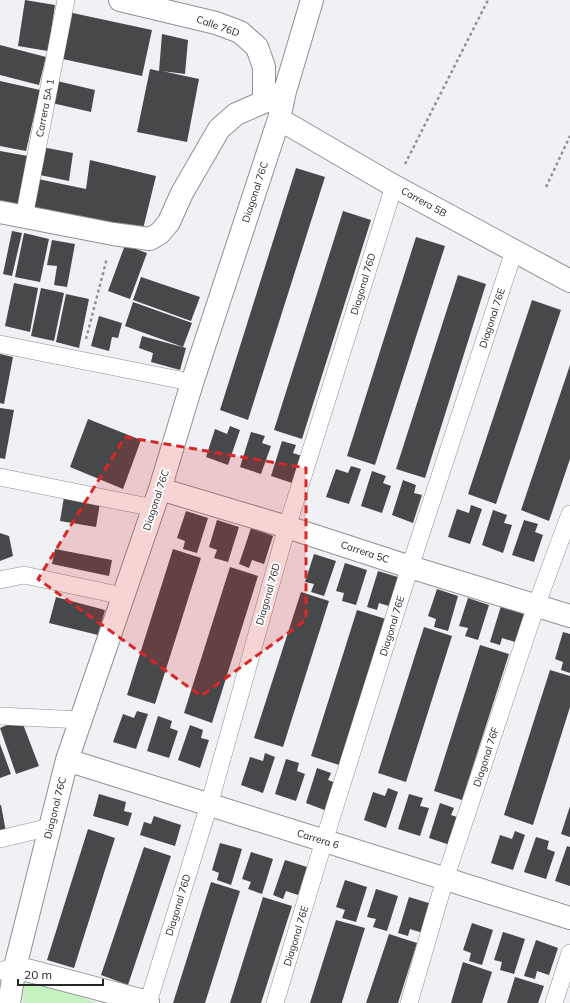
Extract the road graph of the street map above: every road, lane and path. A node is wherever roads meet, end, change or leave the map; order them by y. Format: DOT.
graph roads {
  1 [pos="66,0"];
  2 [pos="120,0"];
  3 [pos="312,0"];
  4 [pos="488,0"];
  5 [pos="285,91"];
  6 [pos="264,102"];
  7 [pos="279,119"];
  8 [pos="570,136"];
  9 [pos="394,186"];
  10 [pos="546,187"];
  11 [pos="0,212"];
  12 [pos="24,217"];
  13 [pos="113,234"];
  14 [pos="514,251"];
  15 [pos="570,281"];
  16 [pos="0,344"];
  17 [pos="81,360"];
  18 [pos="180,380"];
  19 [pos="0,477"];
  20 [pos="157,499"];
  21 [pos="570,514"];
  22 [pos="287,527"];
  23 [pos="410,567"];
  24 [pos="0,580"];
  25 [pos="123,596"];
  26 [pos="536,606"];
  27 [pos="570,616"];
  28 [pos="0,716"];
  29 [pos="81,720"];
  30 [pos="67,760"];
  31 [pos="209,805"];
  32 [pos="50,827"];
  33 [pos="0,839"];
  34 [pos="324,841"];
  35 [pos="445,879"];
  36 [pos="570,918"];
  37 [pos="570,953"];
  38 [pos="7,969"];
  39 [pos="148,1002"];
  40 [pos="9,1003"];
  41 [pos="275,1003"];
  42 [pos="409,1003"];
  43 [pos="554,1003"];
  1 -- 12 [label="lane, Carrera 5A 1"];
  2 -- 6 [label="street, Calle 76D"];
  3 -- 5 [label="street, Diagonal 76C"];
  4 -- 9 [label="path"];
  5 -- 6 [label="street"];
  5 -- 7 [label="street, Diagonal 76C"];
  6 -- 13 [label="street"];
  7 -- 9 [label="street, Carrera 5B"];
  7 -- 20 [label="street, Diagonal 76C"];
  8 -- 10 [label="path"];
  9 -- 14 [label="street, Carrera 5B"];
  9 -- 22 [label="lane, Diagonal 76D"];
  11 -- 12 [label="street"];
  12 -- 13 [label="street"];
  13 -- 17 [label="path"];
  14 -- 15 [label="street, Carrera 5B"];
  14 -- 23 [label="lane, Diagonal 76E"];
  16 -- 17 [label="lane"];
  17 -- 18 [label="lane"];
  19 -- 20 [label="lane"];
  20 -- 22 [label="street, Carrera 5C"];
  20 -- 25 [label="street, Diagonal 76C"];
  21 -- 26 [label="lane, Diagonal 76F"];
  22 -- 23 [label="street, Carrera 5C"];
  22 -- 31 [label="lane, Diagonal 76D"];
  23 -- 26 [label="street, Carrera 5C"];
  23 -- 34 [label="lane, Diagonal 76E"];
  24 -- 25 [label="lane"];
  25 -- 29 [label="street, Diagonal 76C"];
  26 -- 27 [label="street, Carrera 5C"];
  26 -- 35 [label="lane, Diagonal 76F"];
  28 -- 29 [label="lane"];
  29 -- 30 [label="street, Diagonal 76C"];
  30 -- 31 [label="street, Carrera 6"];
  30 -- 32 [label="street, Diagonal 76C"];
  31 -- 34 [label="street, Carrera 6"];
  31 -- 39 [label="lane, Diagonal 76D"];
  32 -- 33 [label="lane"];
  32 -- 38 [label="street, Diagonal 76C"];
  34 -- 35 [label="street, Carrera 6"];
  34 -- 41 [label="lane, Diagonal 76E"];
  35 -- 36 [label="street, Carrera 6"];
  35 -- 42 [label="lane, Diagonal 76F"];
  37 -- 43 [label="lane"];
  38 -- 39 [label="street"];
  38 -- 40 [label="street, Diagonal 76C"];
}
